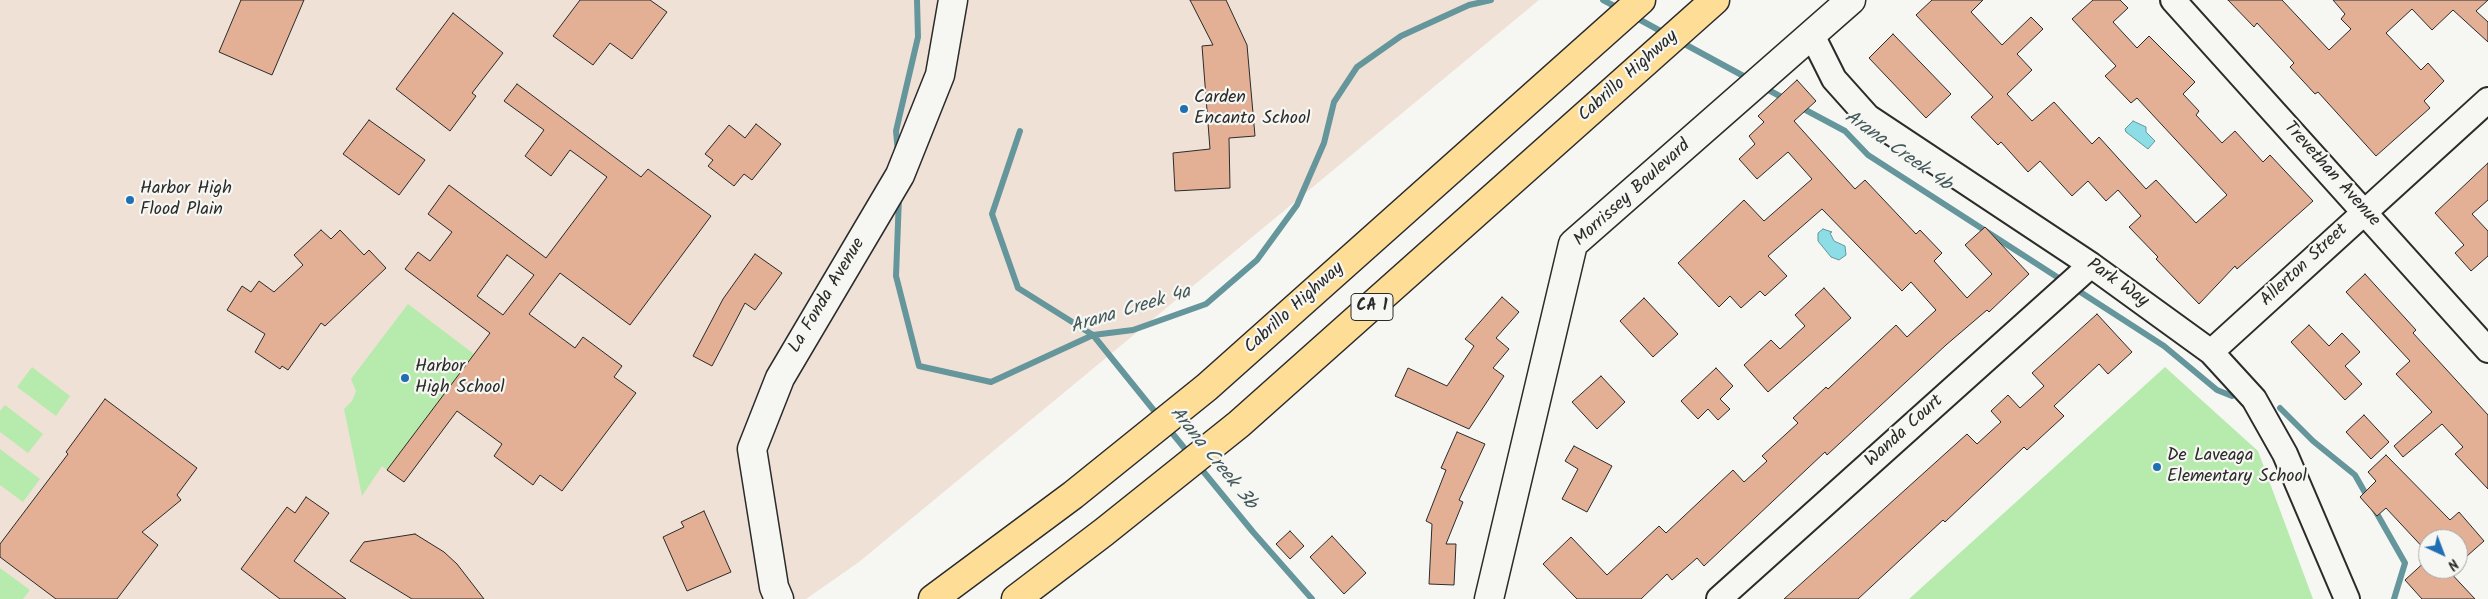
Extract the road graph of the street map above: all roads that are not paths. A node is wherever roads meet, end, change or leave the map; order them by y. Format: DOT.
graph roads {
  1 [pos="952,0"];
  2 [pos="1641,0"];
  3 [pos="1715,0"];
  4 [pos="1851,0"];
  5 [pos="2173,0"];
  6 [pos="1812,35"];
  7 [pos="2488,100"];
  8 [pos="2364,212"];
  9 [pos="2091,266"];
  10 [pos="2488,350"];
  11 [pos="2211,352"];
  12 [pos="779,599"];
  13 [pos="933,599"];
  14 [pos="1016,599"];
  15 [pos="1489,599"];
  16 [pos="1720,599"];
  17 [pos="2347,599"];
  1 -- 12 [label="street, La Fonda Avenue"];
  2 -- 13 [label="highway, Cabrillo Highway / CA 1"];
  3 -- 14 [label="highway, Cabrillo Highway / CA 1"];
  4 -- 6 [label="street, Morrissey Boulevard"];
  5 -- 8 [label="street, Trevethan Avenue"];
  6 -- 9 [label="street, Park Way"];
  6 -- 15 [label="street, Morrissey Boulevard"];
  7 -- 8 [label="street, Allerton Street"];
  8 -- 10 [label="street, Trevethan Avenue"];
  8 -- 11 [label="street, Allerton Street"];
  9 -- 11 [label="street, Park Way"];
  9 -- 16 [label="street, Wanda Court"];
  11 -- 17 [label="street, Park Way"];
}
